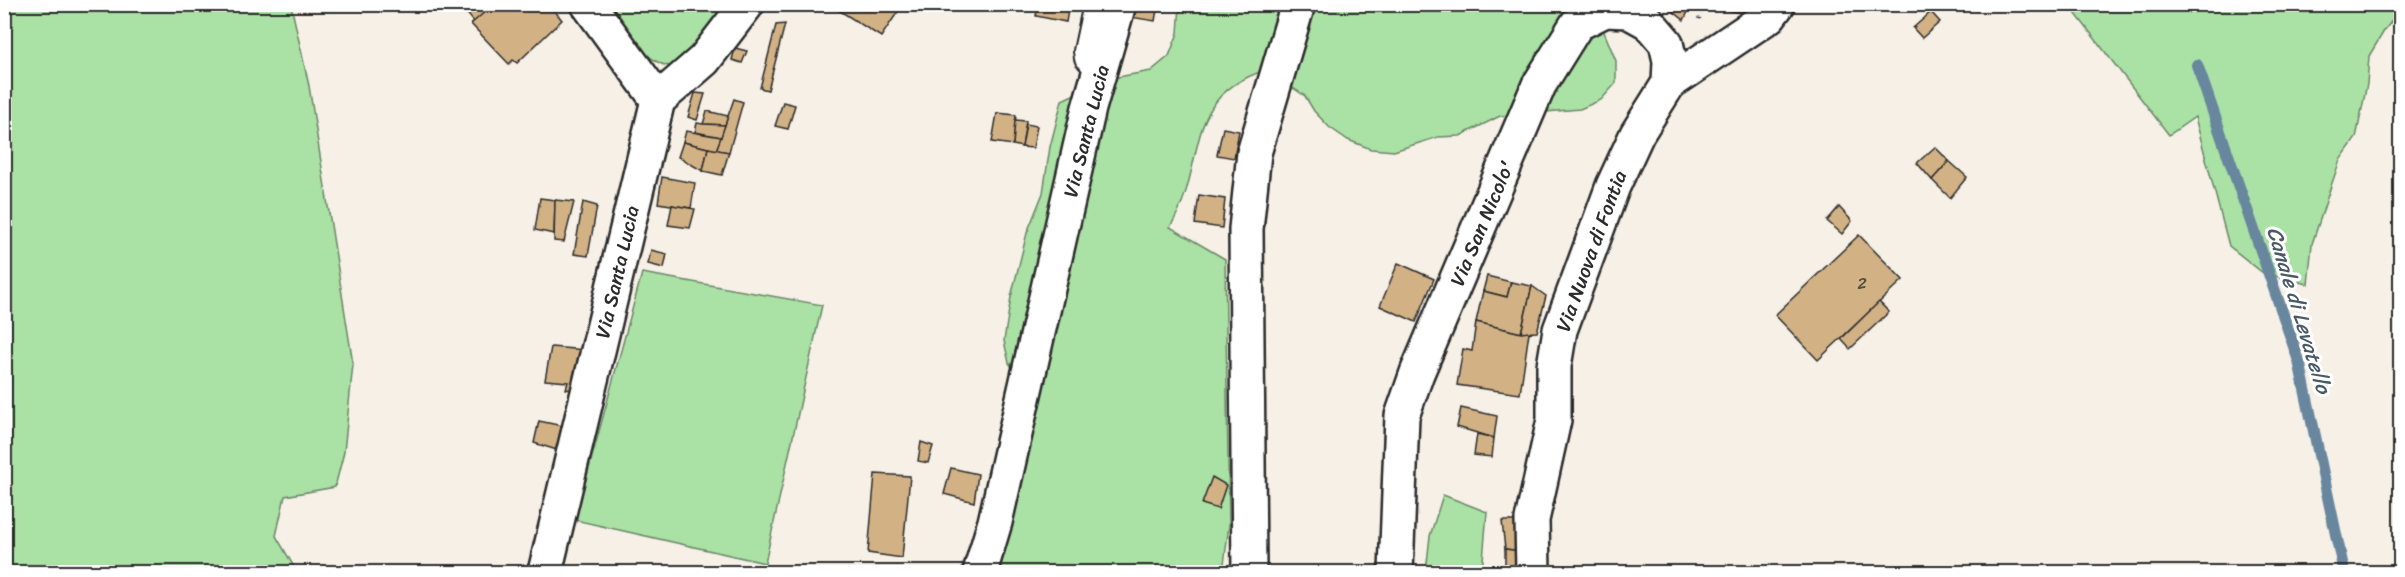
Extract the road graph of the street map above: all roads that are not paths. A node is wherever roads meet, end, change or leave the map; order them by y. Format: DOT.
graph roads {
  1 [pos="588,4"];
  2 [pos="747,4"];
  3 [pos="1094,4"];
  4 [pos="1119,4"];
  5 [pos="1298,4"];
  6 [pos="1778,4"];
  7 [pos="1099,74"];
  8 [pos="1669,83"];
  9 [pos="658,100"];
  10 [pos="546,573"];
  11 [pos="980,573"];
  12 [pos="1250,573"];
  13 [pos="1396,573"];
  14 [pos="1533,573"];
  1 -- 9 [label="street"];
  2 -- 9 [label="street"];
  3 -- 7 [label="lane"];
  4 -- 7 [label="street, Via Santa Lucia"];
  5 -- 12 [label="street"];
  6 -- 8 [label="street"];
  7 -- 11 [label="street, Via Santa Lucia"];
  8 -- 13 [label="street, Via San Nicolo'"];
  8 -- 14 [label="street, Via Nuova di Fontia"];
  9 -- 10 [label="street, Via Santa Lucia"];
}
